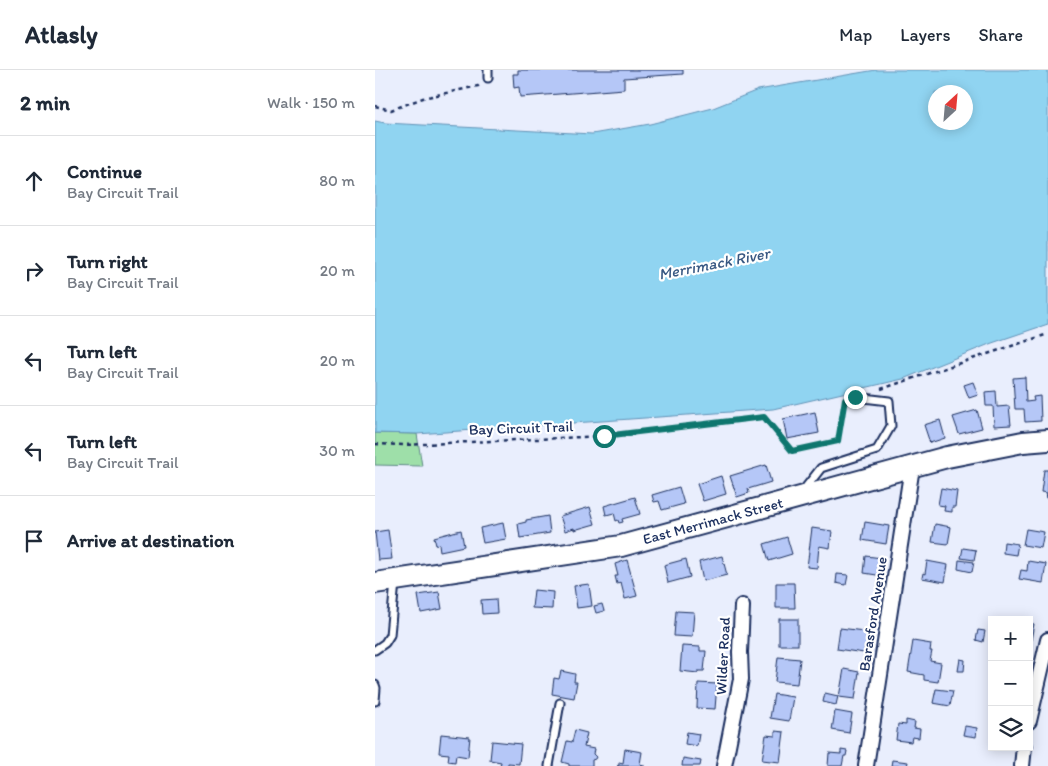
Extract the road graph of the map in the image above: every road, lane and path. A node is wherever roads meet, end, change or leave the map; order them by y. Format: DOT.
graph roads {
  1 [pos="488,74"];
  2 [pos="375,106"];
  3 [pos="1048,334"];
  4 [pos="855,397"];
  5 [pos="1048,440"];
  6 [pos="375,444"];
  7 [pos="912,467"];
  8 [pos="799,497"];
  9 [pos="395,581"];
  10 [pos="375,584"];
  11 [pos="742,606"];
  12 [pos="1048,640"];
  13 [pos="375,650"];
  14 [pos="375,685"];
  15 [pos="375,701"];
  16 [pos="560,703"];
  17 [pos="1033,706"];
  18 [pos="1024,751"];
  19 [pos="549,766"];
  20 [pos="724,766"];
  21 [pos="866,766"];
  22 [pos="1022,766"];
  1 -- 2 [label="path"];
  3 -- 4 [label="path"];
  4 -- 6 [label="path, Bay Circuit Trail"];
  4 -- 8 [label="lane"];
  5 -- 7 [label="street, East Merrimack Street"];
  7 -- 8 [label="street, East Merrimack Street"];
  7 -- 21 [label="street, Barasford Avenue"];
  8 -- 9 [label="street, East Merrimack Street"];
  9 -- 10 [label="street, East Merrimack Street"];
  9 -- 13 [label="lane"];
  11 -- 20 [label="street, Wilder Road"];
  12 -- 17 [label="street"];
  14 -- 15 [label="lane"];
  16 -- 19 [label="lane"];
  18 -- 22 [label="street"];
}
